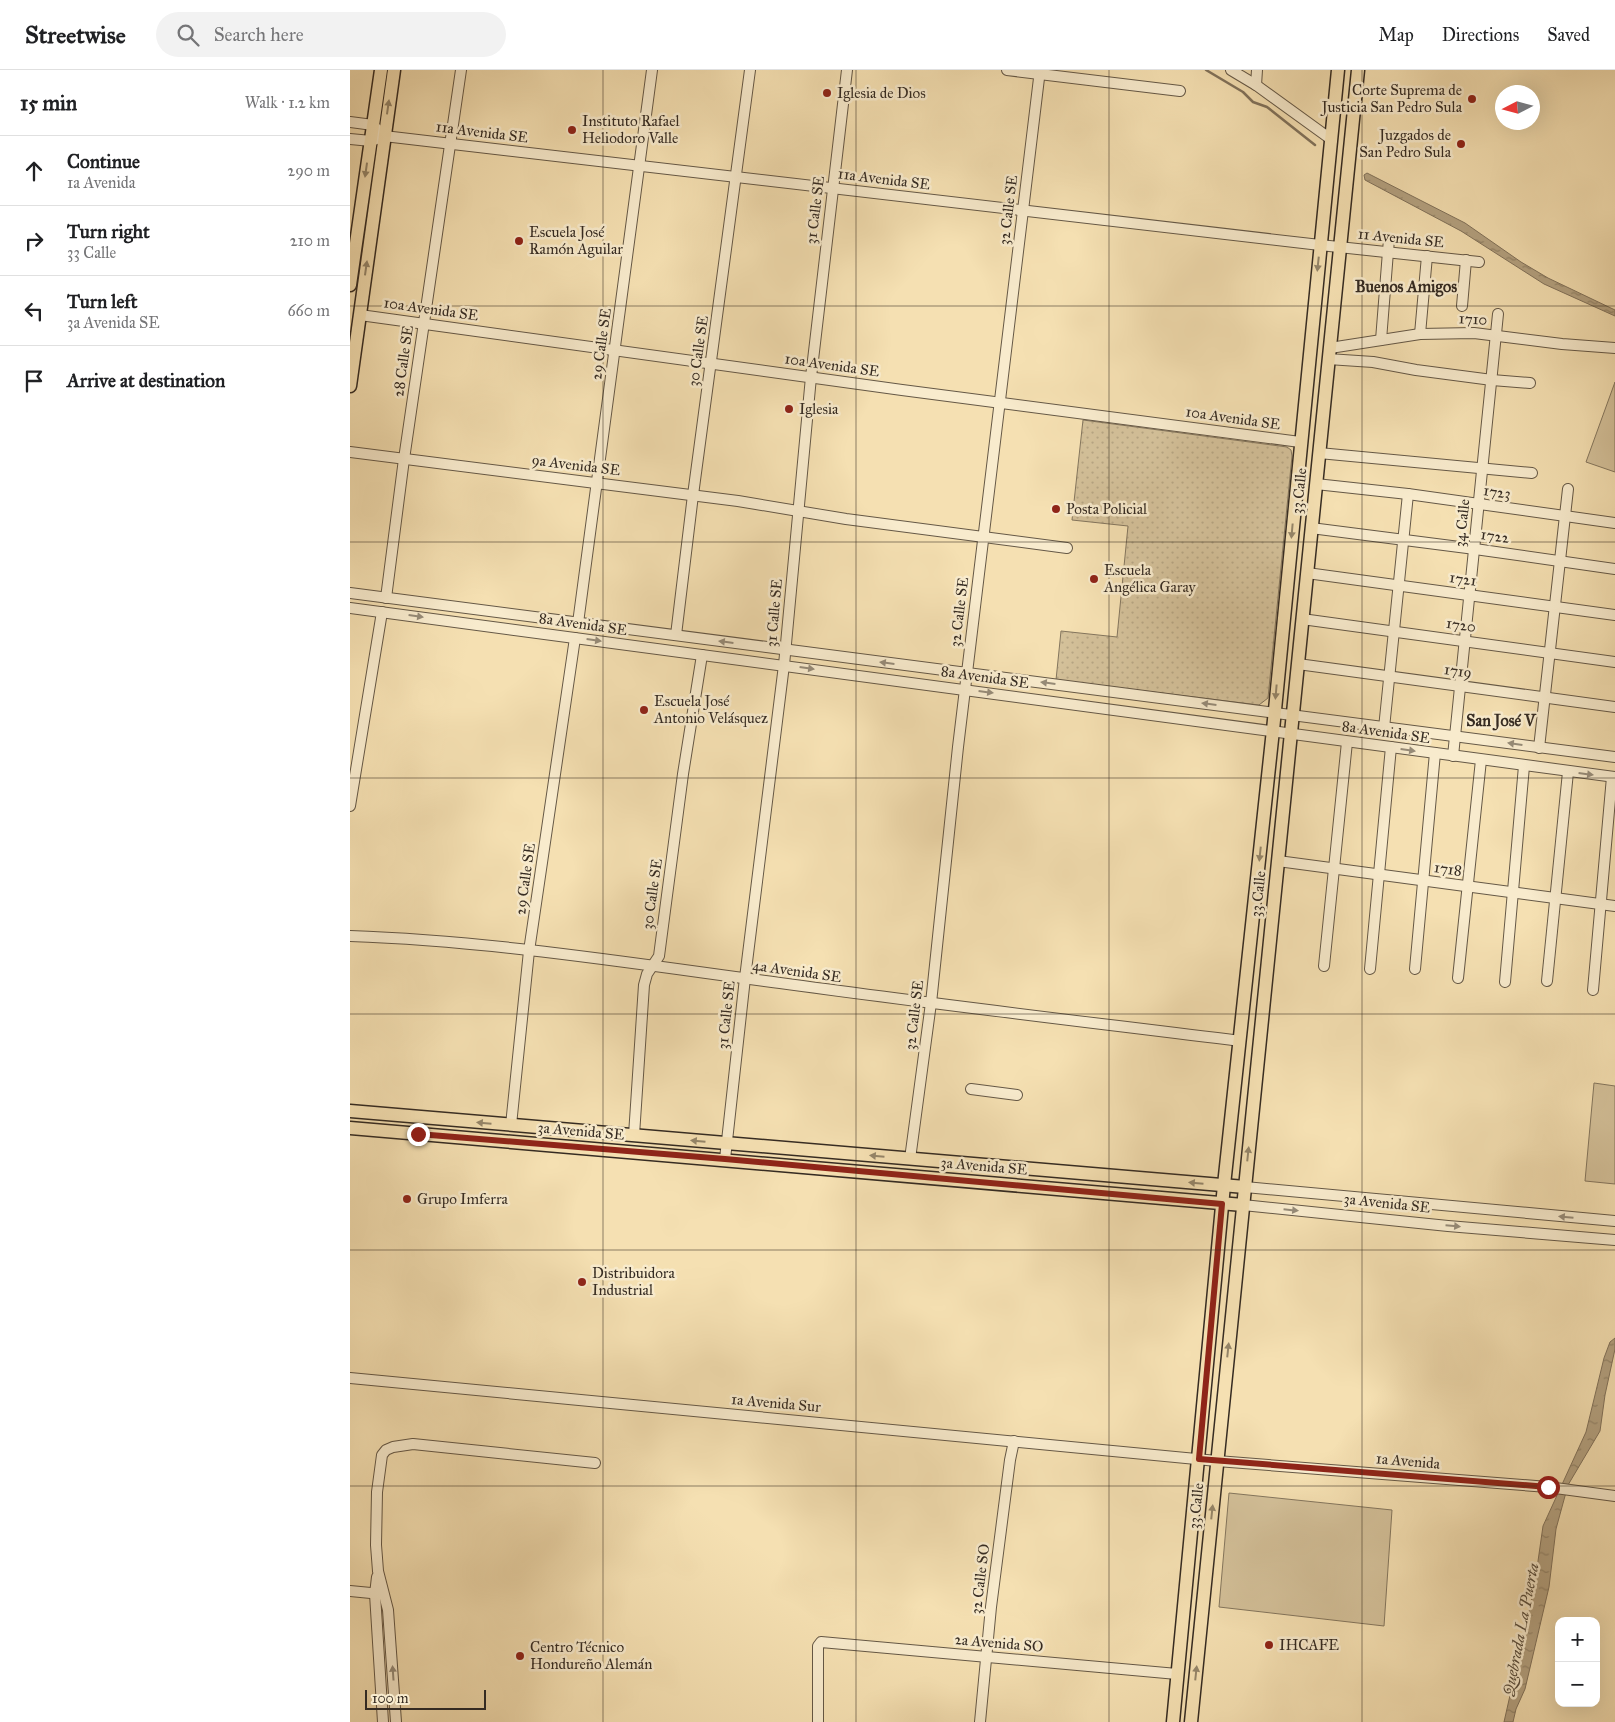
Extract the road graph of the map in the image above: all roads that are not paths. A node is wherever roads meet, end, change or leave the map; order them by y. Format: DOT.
graph roads {
  1 [pos="380,70"];
  2 [pos="394,70"];
  3 [pos="461,70"];
  4 [pos="652,70"];
  5 [pos="750,70"];
  6 [pos="847,70"];
  7 [pos="1007,70"];
  8 [pos="1231,70"];
  9 [pos="1257,70"];
  10 [pos="1338,70"];
  11 [pos="1358,70"];
  12 [pos="1039,72"];
  13 [pos="1256,85"];
  14 [pos="1180,91"];
  15 [pos="350,122"];
  16 [pos="373,125"];
  17 [pos="384,136"];
  18 [pos="350,139"];
  19 [pos="1332,140"];
  20 [pos="371,141"];
  21 [pos="451,144"];
  22 [pos="639,166"];
  23 [pos="735,177"];
  24 [pos="833,188"];
  25 [pos="1023,210"];
  26 [pos="1389,239"];
  27 [pos="1320,245"];
  28 [pos="1340,247"];
  29 [pos="1388,252"];
  30 [pos="1427,256"];
  31 [pos="1466,260"];
  32 [pos="1479,262"];
  33 [pos="350,285"];
  34 [pos="1462,306"];
  35 [pos="1498,314"];
  36 [pos="360,315"];
  37 [pos="424,324"];
  38 [pos="1420,334"];
  39 [pos="1496,336"];
  40 [pos="1381,340"];
  41 [pos="1615,348"];
  42 [pos="616,350"];
  43 [pos="1329,353"];
  44 [pos="711,363"];
  45 [pos="811,377"];
  46 [pos="1492,380"];
  47 [pos="1530,383"];
  48 [pos="350,386"];
  49 [pos="1000,402"];
  50 [pos="1300,442"];
  51 [pos="350,452"];
  52 [pos="1319,453"];
  53 [pos="404,459"];
  54 [pos="1483,468"];
  55 [pos="1532,473"];
  56 [pos="597,483"];
  57 [pos="1316,484"];
  58 [pos="1568,489"];
  59 [pos="1408,494"];
  60 [pos="693,495"];
  61 [pos="1479,504"];
  62 [pos="798,510"];
  63 [pos="1565,516"];
  64 [pos="1615,523"];
  65 [pos="1312,528"];
  66 [pos="984,537"];
  67 [pos="1403,539"];
  68 [pos="1067,548"];
  69 [pos="1475,549"];
  70 [pos="1560,561"];
  71 [pos="1615,569"];
  72 [pos="1307,573"];
  73 [pos="1398,585"];
  74 [pos="350,593"];
  75 [pos="1470,595"];
  76 [pos="386,598"];
  77 [pos="1555,607"];
  78 [pos="350,608"];
  79 [pos="382,612"];
  80 [pos="1615,615"];
  81 [pos="1302,619"];
  82 [pos="578,623"];
  83 [pos="1394,632"];
  84 [pos="676,635"];
  85 [pos="575,638"];
  86 [pos="1466,641"];
  87 [pos="785,650"];
  88 [pos="1550,653"];
  89 [pos="702,654"];
  90 [pos="1615,662"];
  91 [pos="1298,664"];
  92 [pos="784,665"];
  93 [pos="967,673"];
  94 [pos="1389,677"];
  95 [pos="1461,687"];
  96 [pos="965,690"];
  97 [pos="1545,698"];
  98 [pos="1615,707"];
  99 [pos="1274,712"];
  100 [pos="1292,715"];
  101 [pos="1384,728"];
  102 [pos="1273,730"];
  103 [pos="1290,733"];
  104 [pos="1456,736"];
  105 [pos="1347,742"];
  106 [pos="1391,747"];
  107 [pos="1540,748"];
  108 [pos="1435,753"];
  109 [pos="1453,756"];
  110 [pos="1615,757"];
  111 [pos="1480,760"];
  112 [pos="1524,766"];
  113 [pos="1568,772"];
  114 [pos="1614,777"];
  115 [pos="350,806"];
  116 [pos="1278,861"];
  117 [pos="1334,869"];
  118 [pos="1379,875"];
  119 [pos="1423,881"];
  120 [pos="1466,886"];
  121 [pos="1513,892"];
  122 [pos="1556,898"];
  123 [pos="1601,904"];
  124 [pos="1615,906"];
  125 [pos="350,936"];
  126 [pos="529,951"];
  127 [pos="653,965"];
  128 [pos="1324,966"];
  129 [pos="1370,969"];
  130 [pos="1415,969"];
  131 [pos="745,978"];
  132 [pos="1458,978"];
  133 [pos="1547,980"];
  134 [pos="1505,982"];
  135 [pos="1593,990"];
  136 [pos="931,1003"];
  137 [pos="1240,1041"];
  138 [pos="971,1089"];
  139 [pos="1016,1095"];
  140 [pos="350,1111"];
  141 [pos="511,1125"];
  142 [pos="350,1128"];
  143 [pos="634,1135"];
  144 [pos="727,1143"];
  145 [pos="910,1158"];
  146 [pos="725,1159"];
  147 [pos="1224,1185"];
  148 [pos="1245,1186"];
  149 [pos="1222,1204"];
  150 [pos="1243,1205"];
  151 [pos="1615,1221"];
  152 [pos="1615,1240"];
  153 [pos="350,1378"];
  154 [pos="1014,1441"];
  155 [pos="1199,1459"];
  156 [pos="1217,1461"];
  157 [pos="595,1463"];
  158 [pos="1615,1496"];
  159 [pos="350,1591"];
  160 [pos="379,1594"];
  161 [pos="986,1658"];
  162 [pos="1177,1674"];
  163 [pos="396,1711"];
  164 [pos="382,1717"];
  165 [pos="396,1722"];
  166 [pos="818,1722"];
  167 [pos="980,1722"];
  168 [pos="1173,1722"];
  169 [pos="1191,1722"];
  1 -- 16 [label="main road"];
  17 -- 2 [label="main road, one-way"];
  3 -- 21 [label="street, 28 Calle SE"];
  4 -- 22 [label="street, 29 Calle SE"];
  5 -- 23 [label="street, 30 Calle SE"];
  6 -- 24 [label="street, 31 Calle SE"];
  7 -- 12 [label="street"];
  8 -- 13 [label="street"];
  9 -- 13 [label="street"];
  10 -- 19 [label="main road, 33 Calle"];
  11 -- 28 [label="main road, 33 Calle"];
  12 -- 14 [label="street"];
  12 -- 25 [label="street, 32 Calle SE"];
  13 -- 19 [label="street"];
  15 -- 16 [label="street"];
  16 -- 17 [label="street"];
  16 -- 20 [label="main road"];
  17 -- 20 [label="street"];
  17 -- 21 [label="street, 11a Avenida SE"];
  36 -- 17 [label="main road, one-way"];
  18 -- 20 [label="street"];
  19 -- 27 [label="main road, 33 Calle"];
  20 -- 33 [label="main road, one-way"];
  21 -- 22 [label="street, 11a Avenida SE"];
  21 -- 37 [label="street, 28 Calle SE"];
  22 -- 23 [label="street, 11a Avenida SE"];
  22 -- 42 [label="street, 29 Calle SE"];
  23 -- 24 [label="street, 11a Avenida SE"];
  23 -- 44 [label="street, 30 Calle SE"];
  24 -- 25 [label="street, 11a Avenida SE"];
  24 -- 45 [label="street, 31 Calle SE"];
  25 -- 27 [label="street, 11a Avenida SE"];
  25 -- 49 [label="street, 32 Calle SE"];
  26 -- 29 [label="street"];
  27 -- 28 [label="street, 11 Avenida SE"];
  27 -- 50 [label="main road, 33 Calle, one-way"];
  28 -- 29 [label="street, 11 Avenida SE"];
  28 -- 43 [label="main road, 33 Calle"];
  29 -- 30 [label="street, 11 Avenida SE"];
  29 -- 40 [label="street"];
  30 -- 31 [label="street, 11 Avenida SE"];
  30 -- 38 [label="street"];
  31 -- 32 [label="street, 11 Avenida SE"];
  31 -- 34 [label="street"];
  35 -- 39 [label="street, 34 Calle"];
  36 -- 37 [label="street, 10a Avenida SE"];
  36 -- 48 [label="main road"];
  37 -- 42 [label="street, 10a Avenida SE"];
  37 -- 53 [label="street, 28 Calle SE"];
  38 -- 39 [label="street, 1710"];
  38 -- 40 [label="street, 1710"];
  39 -- 41 [label="street, 1710"];
  39 -- 46 [label="street, 34 Calle"];
  40 -- 43 [label="street, 1710"];
  42 -- 44 [label="street, 10a Avenida SE"];
  42 -- 56 [label="street, 29 Calle SE"];
  43 -- 46 [label="street"];
  43 -- 52 [label="main road, 33 Calle"];
  44 -- 45 [label="street, 10a Avenida SE"];
  44 -- 60 [label="street, 30 Calle SE"];
  45 -- 49 [label="street, 10a Avenida SE"];
  45 -- 62 [label="street, 31 Calle SE"];
  46 -- 47 [label="street"];
  46 -- 54 [label="street, 34 Calle"];
  49 -- 50 [label="street, 10a Avenida SE"];
  49 -- 66 [label="street, 32 Calle SE"];
  50 -- 99 [label="main road, 33 Calle, one-way"];
  51 -- 53 [label="street, 9a Avenida SE"];
  52 -- 54 [label="street"];
  52 -- 57 [label="main road, 33 Calle"];
  53 -- 56 [label="street, 9a Avenida SE"];
  53 -- 76 [label="street, 28 Calle SE"];
  54 -- 55 [label="street"];
  54 -- 61 [label="street, 34 Calle"];
  56 -- 60 [label="street, 9a Avenida SE"];
  56 -- 82 [label="street, 29 Calle SE"];
  57 -- 59 [label="street, 1723"];
  57 -- 65 [label="main road, 33 Calle"];
  58 -- 63 [label="street"];
  59 -- 61 [label="street, 1723"];
  59 -- 67 [label="street"];
  60 -- 62 [label="street, 9a Avenida SE"];
  60 -- 84 [label="street, 30 Calle SE"];
  61 -- 63 [label="street, 1723"];
  61 -- 69 [label="street, 34 Calle"];
  62 -- 66 [label="street, 9a Avenida SE"];
  62 -- 87 [label="street, 31 Calle SE"];
  63 -- 64 [label="street, 1723"];
  63 -- 70 [label="street"];
  65 -- 67 [label="street, 1722"];
  65 -- 72 [label="main road, 33 Calle"];
  66 -- 68 [label="street"];
  66 -- 93 [label="street, 32 Calle SE"];
  67 -- 69 [label="street, 1722"];
  67 -- 73 [label="street"];
  69 -- 70 [label="street, 1722"];
  69 -- 75 [label="street, 34 Calle"];
  70 -- 71 [label="street, 1722"];
  70 -- 77 [label="street"];
  72 -- 73 [label="street, 1721"];
  72 -- 81 [label="main road, 33 Calle"];
  73 -- 75 [label="street, 1721"];
  73 -- 83 [label="street"];
  74 -- 76 [label="street, 8a Avenida SE"];
  75 -- 77 [label="street, 1721"];
  75 -- 86 [label="street, 34 Calle"];
  76 -- 82 [label="street, 8a Avenida SE"];
  77 -- 80 [label="street, 1721"];
  77 -- 88 [label="street"];
  78 -- 79 [label="street, 8a Avenida SE"];
  79 -- 85 [label="street, 8a Avenida SE, one-way"];
  79 -- 115 [label="street"];
  81 -- 83 [label="street, 1720"];
  81 -- 91 [label="main road, 33 Calle"];
  82 -- 84 [label="street, 8a Avenida SE"];
  83 -- 86 [label="street, 1720"];
  83 -- 94 [label="street"];
  87 -- 84 [label="street, 8a Avenida SE, one-way"];
  85 -- 89 [label="street, 8a Avenida SE, one-way"];
  85 -- 126 [label="street, 29 Calle SE"];
  86 -- 88 [label="street, 1720"];
  86 -- 95 [label="street, 34 Calle"];
  87 -- 92 [label="street, 31 Calle SE"];
  93 -- 87 [label="street, 8a Avenida SE, one-way"];
  88 -- 90 [label="street, 1720"];
  88 -- 97 [label="street"];
  89 -- 92 [label="street, 8a Avenida SE"];
  89 -- 127 [label="street, 30 Calle SE"];
  91 -- 94 [label="street, 1719"];
  91 -- 100 [label="main road, 33 Calle"];
  92 -- 96 [label="street, 8a Avenida SE, one-way"];
  92 -- 131 [label="street, 31 Calle SE"];
  93 -- 96 [label="street, 32 Calle SE"];
  99 -- 93 [label="street, 8a Avenida SE, one-way"];
  94 -- 95 [label="street, 1719"];
  94 -- 101 [label="street"];
  95 -- 97 [label="street, 1719"];
  95 -- 104 [label="street, 34 Calle"];
  96 -- 102 [label="street, 8a Avenida SE, one-way"];
  96 -- 136 [label="street, 32 Calle SE"];
  97 -- 98 [label="street, 1719"];
  97 -- 107 [label="street"];
  99 -- 100 [label="street, 8a Avenida SE"];
  99 -- 102 [label="main road, 33 Calle"];
  100 -- 101 [label="street, 8a Avenida SE"];
  100 -- 103 [label="main road, 33 Calle"];
  101 -- 104 [label="street, 8a Avenida SE"];
  102 -- 103 [label="street, 8a Avenida SE"];
  102 -- 137 [label="main road, 33 Calle, one-way"];
  103 -- 105 [label="street, 8a Avenida SE"];
  103 -- 116 [label="main road, 33 Calle"];
  107 -- 104 [label="street, 8a Avenida SE, one-way"];
  104 -- 109 [label="street, 34 Calle"];
  105 -- 106 [label="street, 8a Avenida SE"];
  105 -- 117 [label="street"];
  106 -- 108 [label="street, 8a Avenida SE, one-way"];
  106 -- 118 [label="street"];
  107 -- 110 [label="street, 8a Avenida SE"];
  108 -- 109 [label="street, 8a Avenida SE"];
  108 -- 119 [label="street"];
  109 -- 111 [label="street, 8a Avenida SE"];
  111 -- 112 [label="street, 8a Avenida SE"];
  111 -- 120 [label="street"];
  112 -- 113 [label="street, 8a Avenida SE"];
  112 -- 121 [label="street"];
  113 -- 114 [label="street, 8a Avenida SE, one-way"];
  113 -- 122 [label="street"];
  114 -- 123 [label="street"];
  116 -- 117 [label="street, 1718"];
  148 -- 116 [label="main road, 33 Calle, one-way"];
  117 -- 118 [label="street, 1718"];
  117 -- 128 [label="street"];
  118 -- 119 [label="street, 1718"];
  118 -- 129 [label="street"];
  119 -- 120 [label="street, 1718"];
  119 -- 130 [label="street"];
  120 -- 121 [label="street, 1718"];
  120 -- 132 [label="street"];
  121 -- 122 [label="street, 1718"];
  121 -- 134 [label="street"];
  122 -- 123 [label="street, 1718"];
  122 -- 133 [label="street"];
  123 -- 124 [label="street, 1718"];
  123 -- 135 [label="street"];
  125 -- 126 [label="street, 4a Avenida SE"];
  126 -- 127 [label="street, 4a Avenida SE"];
  126 -- 141 [label="street, 29 Calle SE"];
  127 -- 131 [label="street, 4a Avenida SE"];
  127 -- 143 [label="street, 30 Calle SE"];
  131 -- 136 [label="street, 4a Avenida SE"];
  131 -- 144 [label="street, 31 Calle SE"];
  136 -- 137 [label="street, 4a Avenida SE"];
  136 -- 145 [label="street, 32 Calle SE"];
  137 -- 147 [label="main road, 33 Calle"];
  138 -- 139 [label="street"];
  141 -- 140 [label="main road, 3a Avenida SE, one-way"];
  141 -- 143 [label="main road, 3a Avenida SE"];
  142 -- 146 [label="main road, 3a Avenida SE"];
  144 -- 143 [label="main road, 3a Avenida SE, one-way"];
  145 -- 144 [label="main road, 3a Avenida SE, one-way"];
  144 -- 146 [label="street, 31 Calle SE"];
  147 -- 145 [label="main road, 3a Avenida SE, one-way"];
  146 -- 149 [label="main road, 3a Avenida SE"];
  147 -- 148 [label="main road, 3a Avenida SE"];
  147 -- 149 [label="main road, 33 Calle"];
  148 -- 150 [label="main road, 33 Calle"];
  151 -- 148 [label="street, 3a Avenida SE, one-way"];
  149 -- 150 [label="main road, 3a Avenida SE"];
  149 -- 155 [label="main road, 33 Calle"];
  150 -- 152 [label="street, 3a Avenida SE, one-way"];
  156 -- 150 [label="main road, 33 Calle, one-way"];
  153 -- 154 [label="street, 1a Avenida Sur"];
  154 -- 155 [label="street, 1a Avenida Sur"];
  154 -- 161 [label="street, 32 Calle SO"];
  155 -- 156 [label="street, 1a Avenida"];
  155 -- 162 [label="main road, 33 Calle"];
  156 -- 158 [label="street, 1a Avenida"];
  169 -- 156 [label="main road, 33 Calle, one-way"];
  157 -- 160 [label="street"];
  159 -- 160 [label="street"];
  163 -- 160 [label="street, one-way"];
  160 -- 164 [label="street"];
  161 -- 162 [label="street, 2a Avenida SO"];
  161 -- 166 [label="street, 2a Avenida SO"];
  161 -- 167 [label="street, 32 Calle SO"];
  162 -- 168 [label="main road, 33 Calle"];
  163 -- 164 [label="street"];
  163 -- 165 [label="street"];
}
